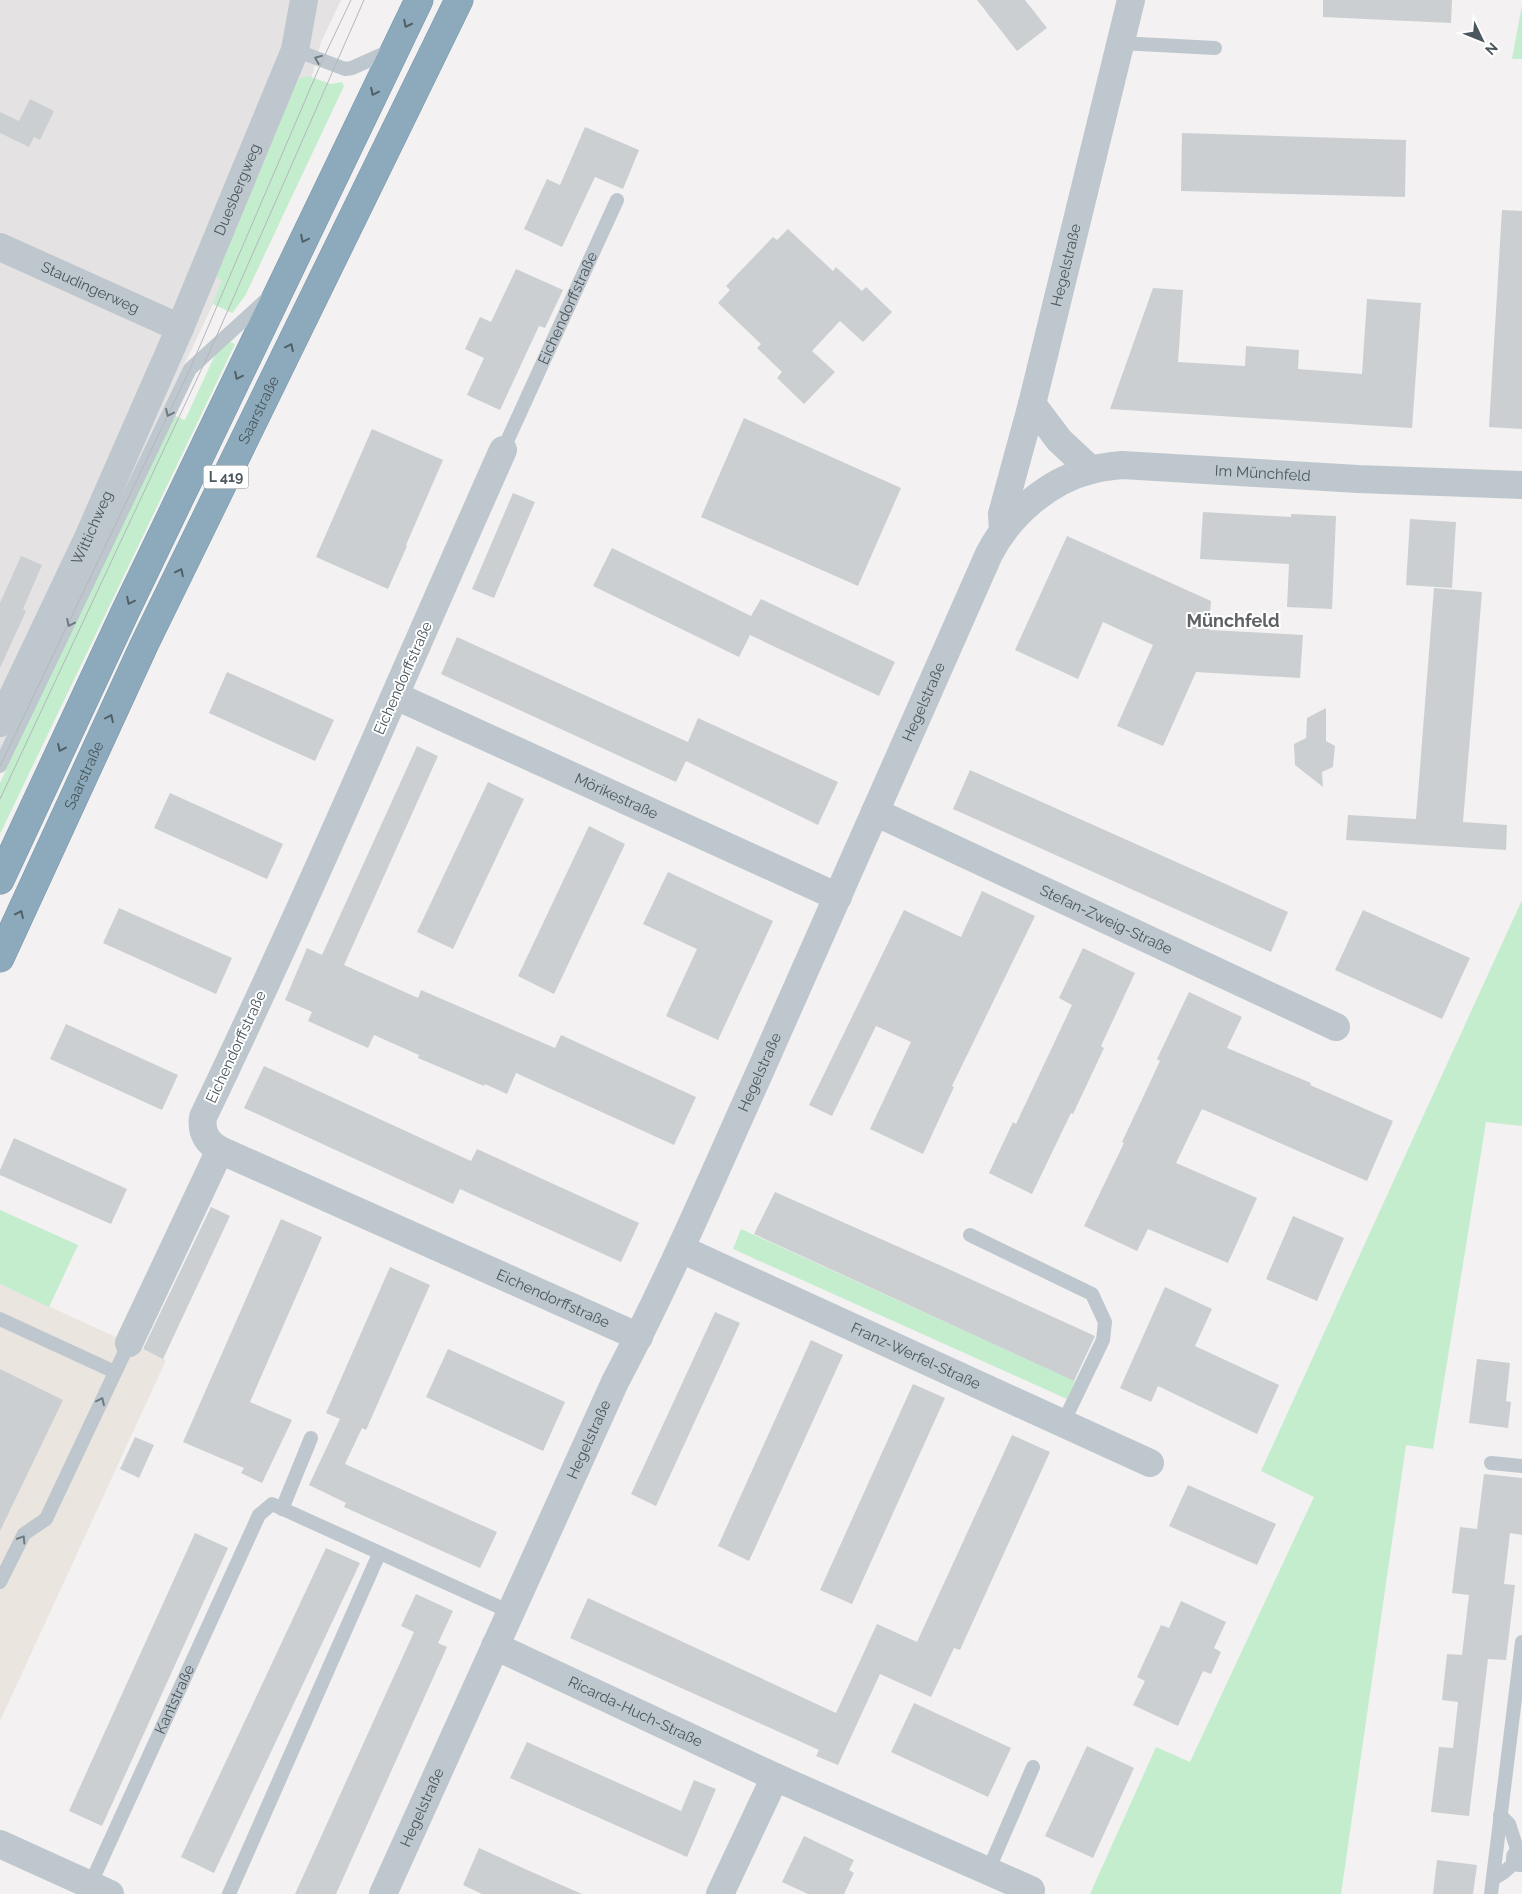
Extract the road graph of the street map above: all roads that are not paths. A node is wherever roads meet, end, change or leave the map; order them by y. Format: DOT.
graph roads {
  1 [pos="304,0"];
  2 [pos="419,0"];
  3 [pos="459,0"];
  4 [pos="1131,0"];
  5 [pos="1120,43"];
  6 [pos="395,48"];
  7 [pos="1215,48"];
  8 [pos="295,50"];
  9 [pos="617,200"];
  10 [pos="0,247"];
  11 [pos="282,285"];
  12 [pos="180,328"];
  13 [pos="1032,404"];
  14 [pos="503,450"];
  15 [pos="1091,470"];
  16 [pos="1522,485"];
  17 [pos="1003,531"];
  18 [pos="396,696"];
  19 [pos="0,723"];
  20 [pos="0,766"];
  21 [pos="876,812"];
  22 [pos="0,880"];
  23 [pos="838,897"];
  24 [pos="0,958"];
  25 [pos="1336,1027"];
  26 [pos="220,1150"];
  27 [pos="970,1235"];
  28 [pos="681,1249"];
  29 [pos="0,1319"];
  30 [pos="639,1337"];
  31 [pos="129,1343"];
  32 [pos="115,1372"];
  33 [pos="1063,1423"];
  34 [pos="311,1438"];
  35 [pos="1150,1463"];
  36 [pos="1491,1463"];
  37 [pos="1522,1466"];
  38 [pos="282,1509"];
  39 [pos="379,1554"];
  40 [pos="0,1582"];
  41 [pos="510,1612"];
  42 [pos="1522,1642"];
  43 [pos="495,1646"];
  44 [pos="1033,1766"];
  45 [pos="775,1777"];
  46 [pos="1500,1815"];
  47 [pos="0,1844"];
  48 [pos="1521,1858"];
  49 [pos="988,1871"];
  50 [pos="1493,1879"];
  51 [pos="100,1889"];
  52 [pos="1031,1890"];
  53 [pos="229,1894"];
  54 [pos="383,1894"];
  55 [pos="720,1894"];
  56 [pos="1491,1894"];
  1 -- 8 [label="street, Duesbergweg"];
  2 -- 6 [label="highway, L 419, one-way"];
  24 -- 3 [label="highway, Saarstraße / L 419, one-way"];
  4 -- 5 [label="street, Hegelstraße"];
  5 -- 7 [label="lane"];
  5 -- 13 [label="street, Hegelstraße"];
  6 -- 8 [label="lane, one-way"];
  6 -- 11 [label="highway, L 419, one-way"];
  8 -- 12 [label="street, Duesbergweg"];
  9 -- 14 [label="lane, Eichendorffstraße"];
  10 -- 12 [label="street, Staudingerweg"];
  11 -- 20 [label="lane, one-way"];
  11 -- 22 [label="highway, L 419, one-way"];
  12 -- 19 [label="street, Wittichweg"];
  13 -- 15 [label="street"];
  13 -- 17 [label="street, Hegelstraße"];
  14 -- 18 [label="street, Eichendorffstraße"];
  15 -- 16 [label="street, Im Münchfeld"];
  15 -- 17 [label="street, Hegelstraße"];
  17 -- 21 [label="street, Hegelstraße"];
  18 -- 23 [label="street, Mörikestraße"];
  18 -- 26 [label="street, Eichendorffstraße"];
  21 -- 23 [label="street, Hegelstraße"];
  21 -- 25 [label="street, Stefan-Zweig-Straße"];
  23 -- 28 [label="street, Hegelstraße"];
  26 -- 30 [label="street, Eichendorffstraße"];
  26 -- 31 [label="street"];
  27 -- 33 [label="lane"];
  28 -- 30 [label="street, Hegelstraße"];
  28 -- 33 [label="street, Franz-Werfel-Straße"];
  29 -- 32 [label="lane"];
  30 -- 41 [label="street, Hegelstraße"];
  31 -- 32 [label="lane"];
  40 -- 32 [label="lane, one-way"];
  33 -- 35 [label="street, Franz-Werfel-Straße"];
  34 -- 38 [label="lane"];
  36 -- 37 [label="lane"];
  38 -- 39 [label="lane"];
  38 -- 51 [label="lane, Kantstraße"];
  39 -- 41 [label="lane"];
  39 -- 53 [label="lane"];
  41 -- 43 [label="street, Hegelstraße"];
  42 -- 46 [label="lane"];
  43 -- 45 [label="street, Ricarda-Huch-Straße"];
  43 -- 54 [label="street, Hegelstraße"];
  44 -- 49 [label="lane"];
  45 -- 49 [label="street, Ricarda-Huch-Straße"];
  45 -- 55 [label="street"];
  46 -- 48 [label="lane"];
  46 -- 50 [label="lane"];
  47 -- 51 [label="street, Kantstraße"];
  48 -- 50 [label="lane"];
  49 -- 52 [label="street, Ricarda-Huch-Straße"];
  50 -- 56 [label="lane"];
}
